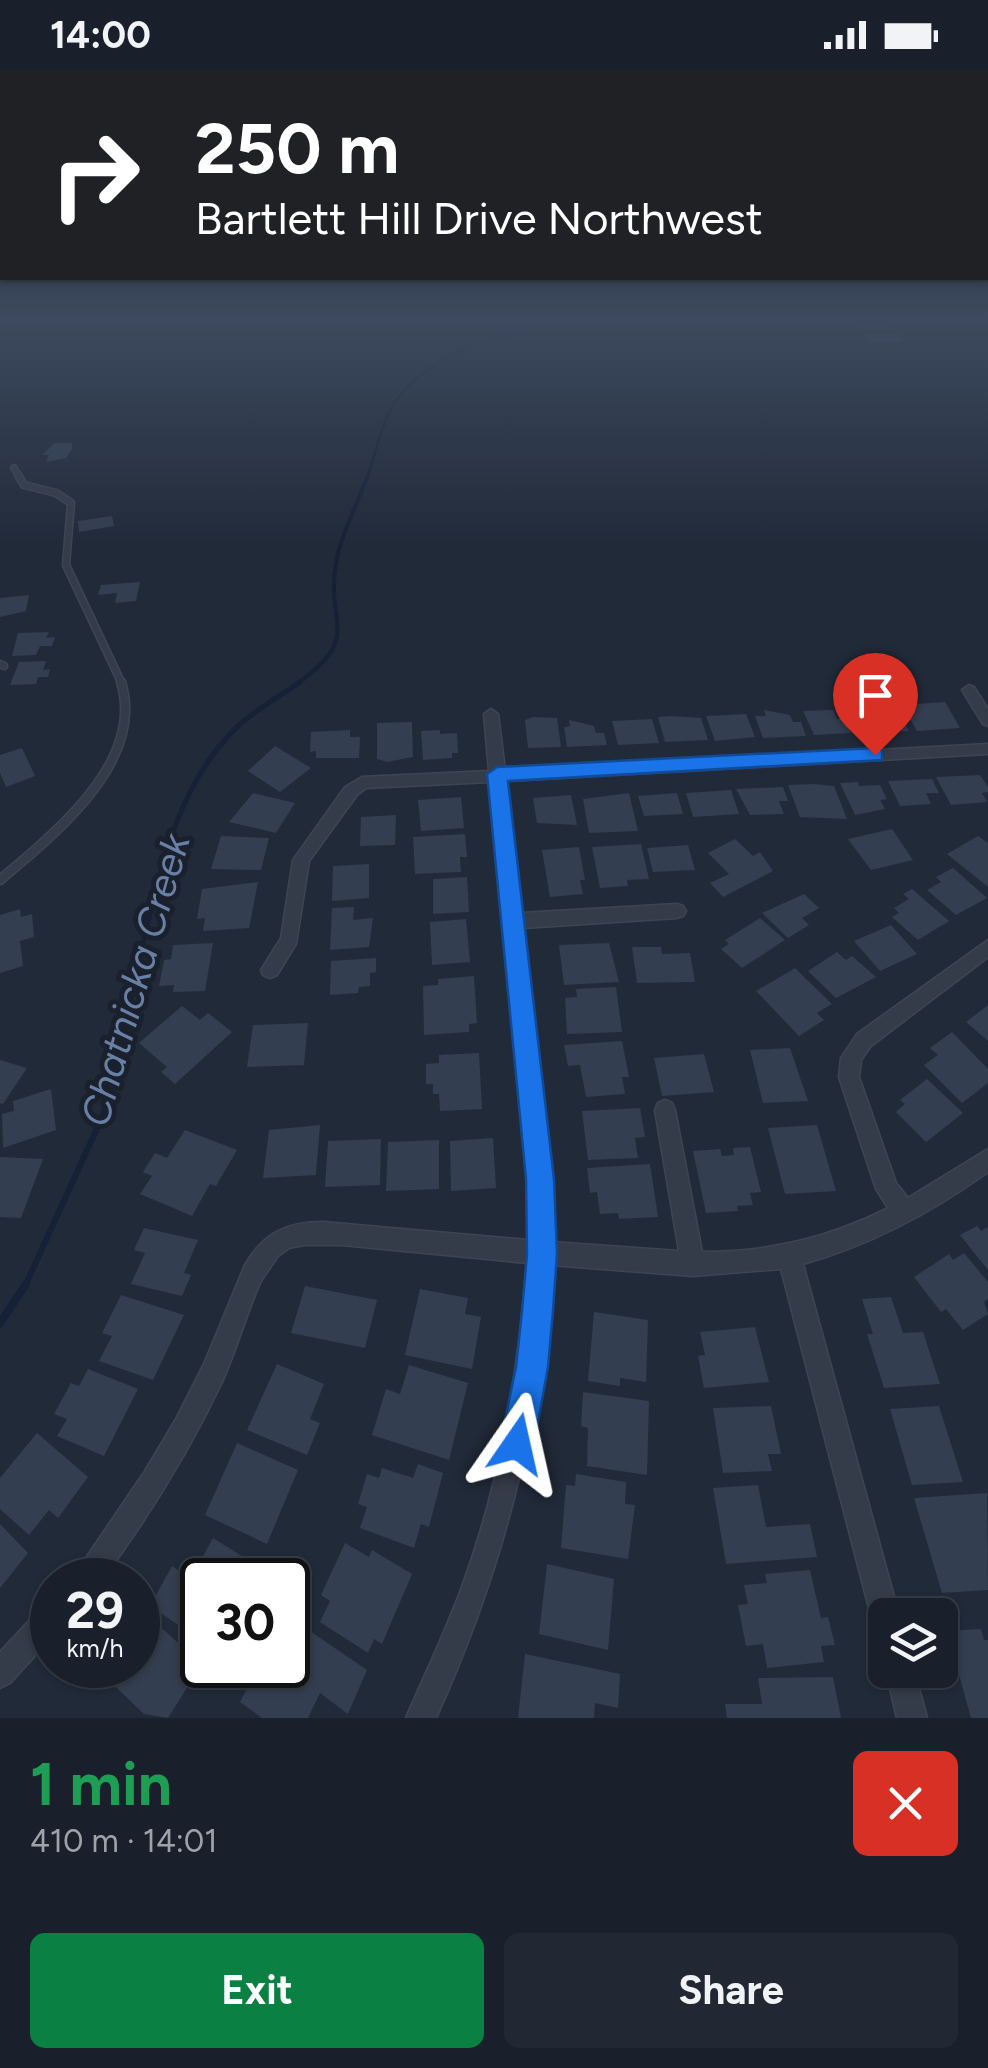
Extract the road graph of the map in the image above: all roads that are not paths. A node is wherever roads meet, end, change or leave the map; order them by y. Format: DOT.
graph roads {
  1 [pos="14,468"];
  2 [pos="969,690"];
  3 [pos="491,714"];
  4 [pos="988,721"];
  5 [pos="988,749"];
  6 [pos="497,774"];
  7 [pos="0,880"];
  8 [pos="678,911"];
  9 [pos="513,921"];
  10 [pos="988,946"];
  11 [pos="270,970"];
  12 [pos="666,1110"];
  13 [pos="988,1159"];
  14 [pos="906,1213"];
  15 [pos="542,1254"];
  16 [pos="789,1256"];
  17 [pos="693,1264"];
  18 [pos="102,1558"];
  19 [pos="880,1598"];
  20 [pos="30,1641"];
  21 [pos="0,1673"];
  22 [pos="904,1688"];
  23 [pos="420,1718"];
  24 [pos="912,1718"];
  1 -- 7 [label="lane"];
  2 -- 4 [label="street"];
  3 -- 6 [label="street"];
  5 -- 6 [label="street"];
  6 -- 9 [label="street"];
  6 -- 11 [label="street"];
  8 -- 9 [label="street"];
  9 -- 15 [label="street"];
  10 -- 14 [label="street"];
  12 -- 17 [label="street"];
  13 -- 14 [label="street"];
  14 -- 16 [label="street"];
  15 -- 17 [label="street"];
  15 -- 18 [label="street"];
  15 -- 23 [label="street"];
  16 -- 17 [label="street"];
  16 -- 19 [label="street"];
  20 -- 21 [label="street"];
  22 -- 24 [label="street"];
}
